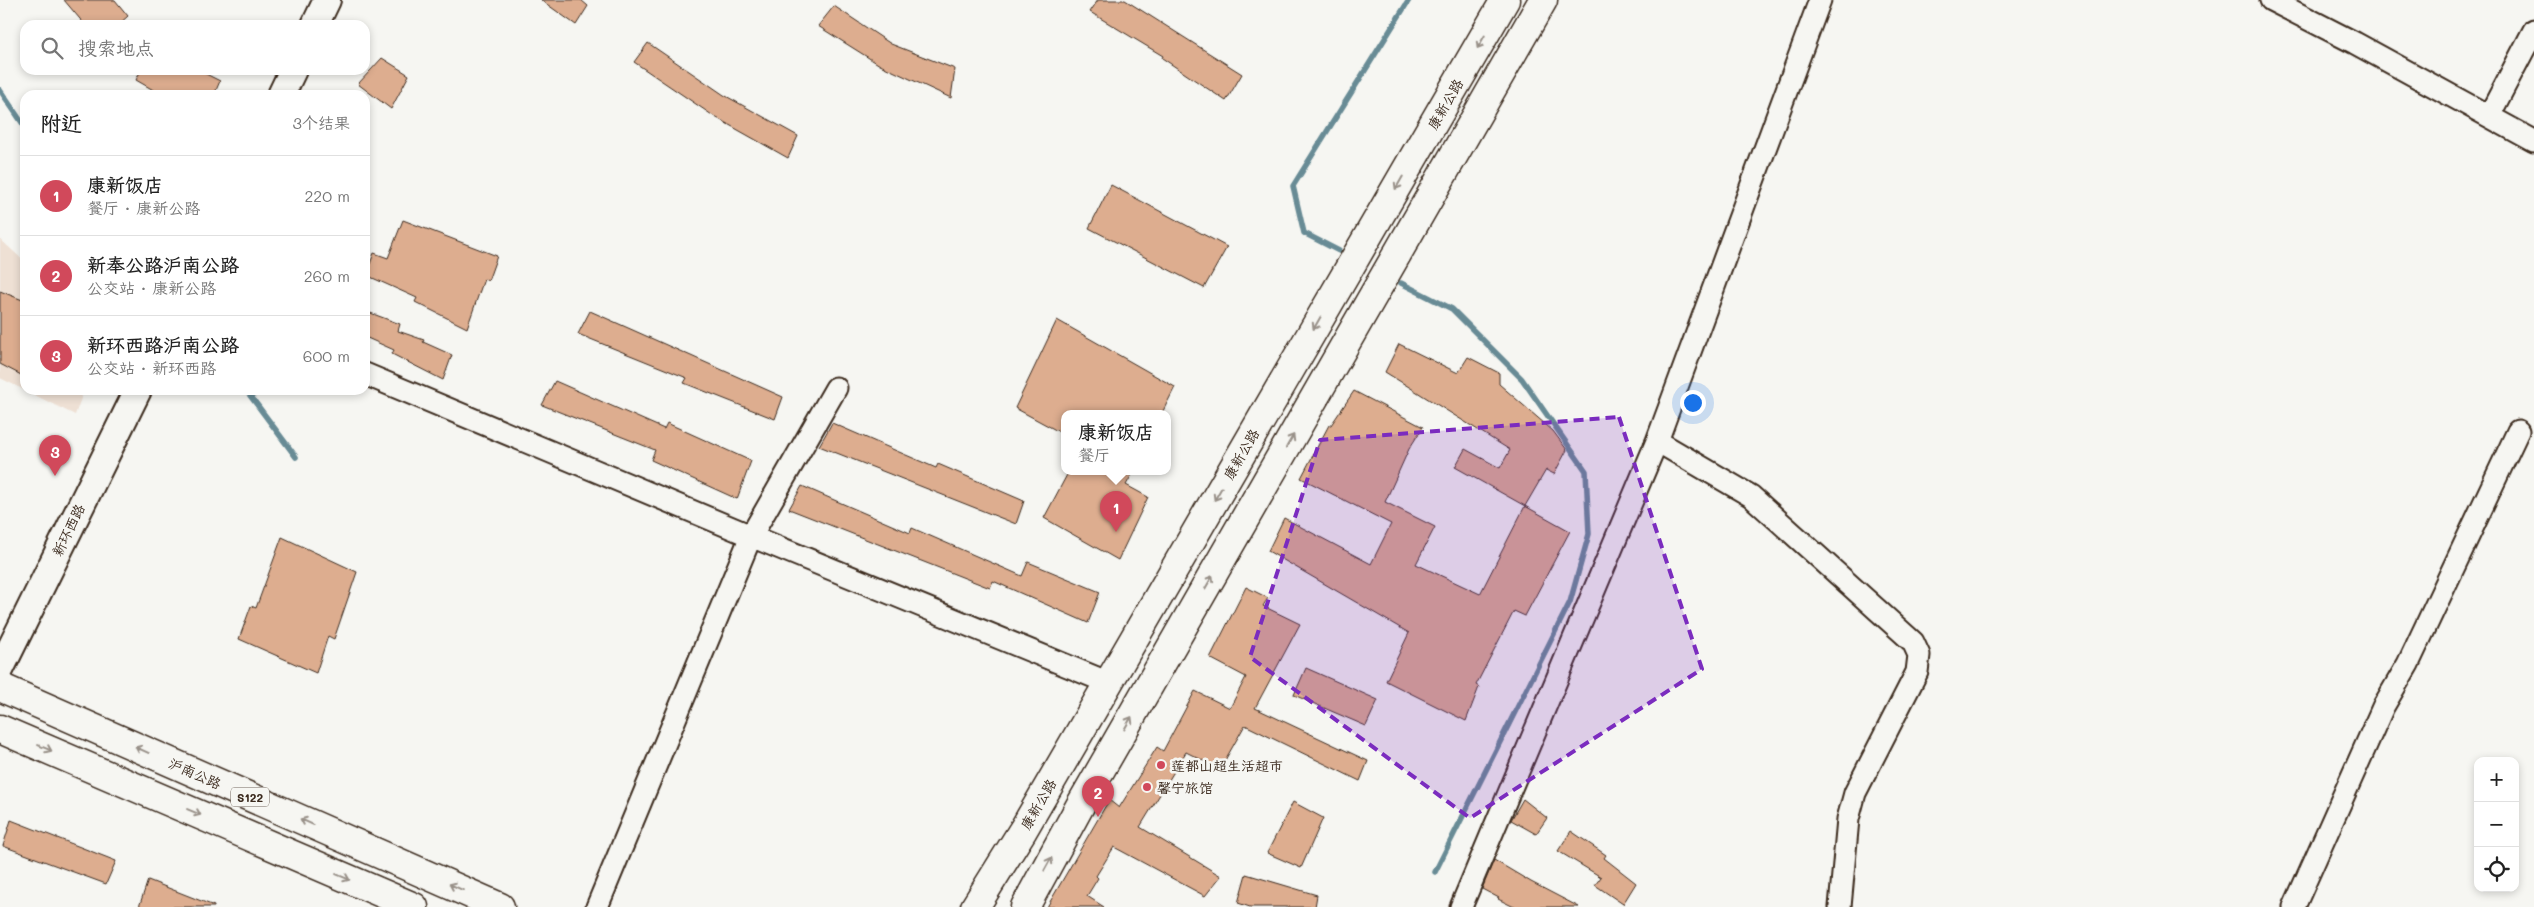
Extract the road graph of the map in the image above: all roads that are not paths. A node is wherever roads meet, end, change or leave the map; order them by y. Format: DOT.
graph roads {
  1 [pos="327,0"];
  2 [pos="1505,0"];
  3 [pos="1543,0"];
  4 [pos="1820,0"];
  5 [pos="2271,0"];
  6 [pos="317,20"];
  7 [pos="2534,30"];
  8 [pos="292,75"];
  9 [pos="284,90"];
  10 [pos="2489,116"];
  11 [pos="2534,141"];
  12 [pos="370,376"];
  13 [pos="836,388"];
  14 [pos="136,395"];
  15 [pos="2518,431"];
  16 [pos="1656,441"];
  17 [pos="751,536"];
  18 [pos="0,670"];
  19 [pos="1109,682"];
  20 [pos="0,687"];
  21 [pos="0,729"];
  22 [pos="414,907"];
  23 [pos="500,907"];
  24 [pos="597,907"];
  25 [pos="976,907"];
  26 [pos="1025,907"];
  27 [pos="1461,907"];
  28 [pos="1840,907"];
  29 [pos="2294,907"];
  1 -- 6 [label="street"];
  2 -- 19 [label="main road, 康新公路, one-way"];
  26 -- 3 [label="main road, one-way"];
  4 -- 16 [label="street"];
  5 -- 10 [label="street"];
  7 -- 10 [label="street"];
  8 -- 9 [label="street"];
  10 -- 11 [label="street"];
  12 -- 17 [label="street"];
  13 -- 17 [label="street"];
  14 -- 18 [label="street, 新环西路"];
  15 -- 29 [label="street"];
  16 -- 27 [label="street"];
  16 -- 28 [label="street"];
  17 -- 19 [label="street"];
  17 -- 24 [label="street"];
  19 -- 25 [label="main road, 康新公路"];
  23 -- 20 [label="main road, 沪南公路 / S122, one-way"];
  21 -- 22 [label="main road, S122, one-way"];
}
